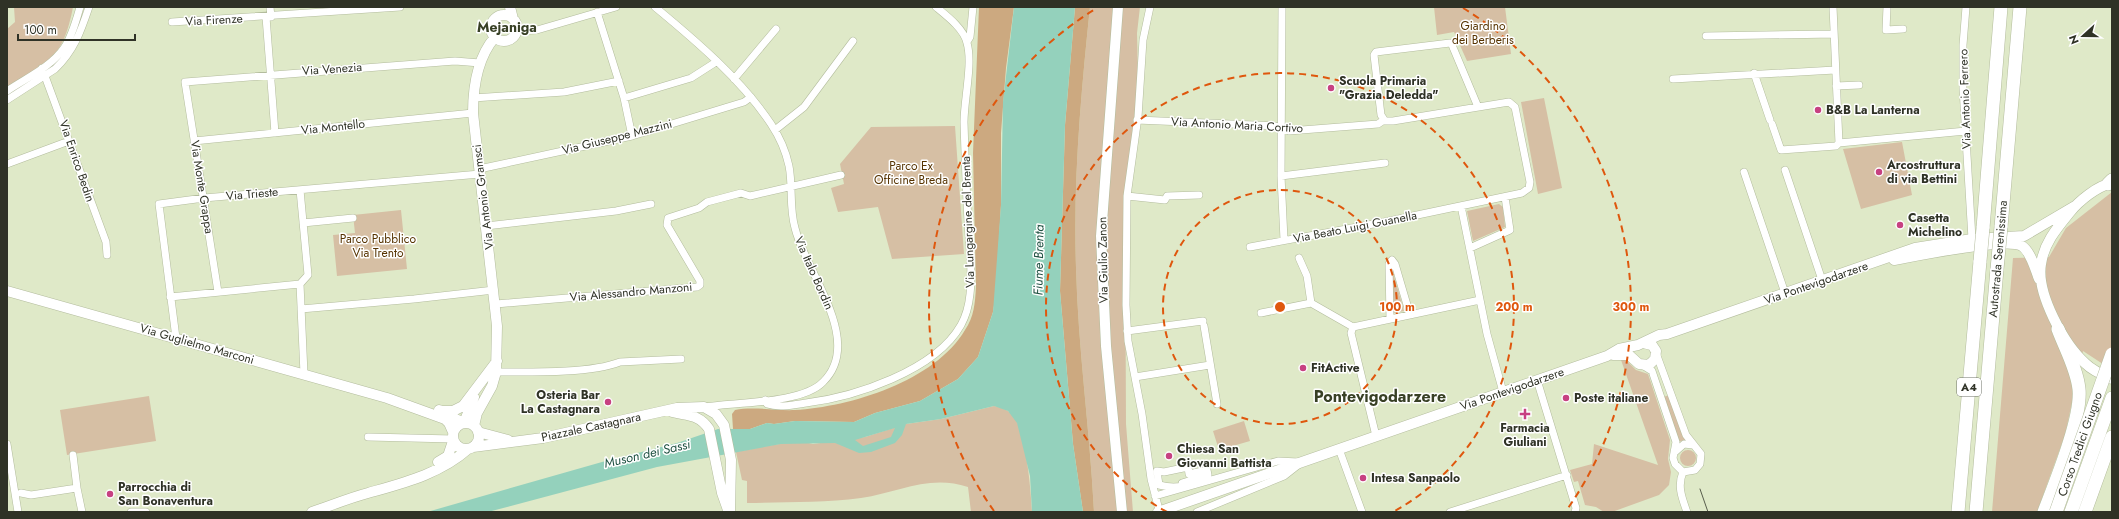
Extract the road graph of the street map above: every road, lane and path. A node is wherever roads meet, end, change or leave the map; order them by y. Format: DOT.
graph roads {
  1 [pos="80,7"];
  2 [pos="89,7"];
  3 [pos="270,7"];
  4 [pos="400,7"];
  5 [pos="500,7"];
  6 [pos="510,7"];
  7 [pos="616,7"];
  8 [pos="654,7"];
  9 [pos="936,7"];
  10 [pos="973,7"];
  11 [pos="1118,7"];
  12 [pos="1150,7"];
  13 [pos="1282,7"];
  14 [pos="1834,7"];
  15 [pos="1888,7"];
  16 [pos="1966,7"];
  17 [pos="2001,7"];
  18 [pos="2020,7"];
  19 [pos="374,8"];
  20 [pos="597,12"];
  21 [pos="268,17"];
  22 [pos="496,18"];
  23 [pos="513,19"];
  24 [pos="172,22"];
  25 [pos="776,28"];
  26 [pos="1903,29"];
  27 [pos="517,31"];
  28 [pos="1834,34"];
  29 [pos="1706,36"];
  30 [pos="495,37"];
  31 [pos="853,41"];
  32 [pos="967,42"];
  33 [pos="716,62"];
  34 [pos="480,63"];
  35 [pos="42,68"];
  36 [pos="1835,70"];
  37 [pos="1754,73"];
  38 [pos="46,74"];
  39 [pos="271,74"];
  40 [pos="1673,78"];
  41 [pos="619,80"];
  42 [pos="734,80"];
  43 [pos="185,82"];
  44 [pos="1859,85"];
  45 [pos="1836,86"];
  46 [pos="7,91"];
  47 [pos="751,97"];
  48 [pos="473,98"];
  49 [pos="624,98"];
  50 [pos="7,100"];
  51 [pos="1478,107"];
  52 [pos="1516,107"];
  53 [pos="473,113"];
  54 [pos="1137,120"];
  55 [pos="1384,120"];
  56 [pos="1282,128"];
  57 [pos="775,130"];
  58 [pos="1966,130"];
  59 [pos="275,133"];
  60 [pos="632,136"];
  61 [pos="70,140"];
  62 [pos="194,141"];
  63 [pos="1839,143"];
  64 [pos="1385,163"];
  65 [pos="7,164"];
  66 [pos="1785,170"];
  67 [pos="479,171"];
  68 [pos="1744,172"];
  69 [pos="841,175"];
  70 [pos="1281,176"];
  71 [pos="2111,182"];
  72 [pos="790,188"];
  73 [pos="300,190"];
  74 [pos="1199,195"];
  75 [pos="1127,196"];
  76 [pos="1505,197"];
  77 [pos="204,198"];
  78 [pos="650,204"];
  79 [pos="1461,206"];
  80 [pos="2075,206"];
  81 [pos="353,218"];
  82 [pos="303,223"];
  83 [pos="486,226"];
  84 [pos="1972,239"];
  85 [pos="1284,240"];
  86 [pos="1250,247"];
  87 [pos="1470,248"];
  88 [pos="107,256"];
  89 [pos="1299,258"];
  90 [pos="1874,263"];
  91 [pos="1822,280"];
  92 [pos="2040,282"];
  93 [pos="300,284"];
  94 [pos="494,290"];
  95 [pos="7,291"];
  96 [pos="218,292"];
  97 [pos="1785,293"];
  98 [pos="170,297"];
  99 [pos="1480,300"];
  100 [pos="1311,303"];
  101 [pos="496,304"];
  102 [pos="302,309"];
  103 [pos="1261,313"];
  104 [pos="1410,315"];
  105 [pos="1390,319"];
  106 [pos="1353,327"];
  107 [pos="2058,329"];
  108 [pos="1127,331"];
  109 [pos="1667,334"];
  110 [pos="176,338"];
  111 [pos="1640,344"];
  112 [pos="1656,352"];
  113 [pos="1611,354"];
  114 [pos="2112,354"];
  115 [pos="681,359"];
  116 [pos="1634,359"];
  117 [pos="1210,365"];
  118 [pos="1644,366"];
  119 [pos="492,372"];
  120 [pos="304,374"];
  121 [pos="1135,377"];
  122 [pos="2112,379"];
  123 [pos="1537,380"];
  124 [pos="479,384"];
  125 [pos="1503,392"];
  126 [pos="386,398"];
  127 [pos="2112,398"];
  128 [pos="765,400"];
  129 [pos="1217,404"];
  130 [pos="724,405"];
  131 [pos="704,407"];
  132 [pos="441,410"];
  133 [pos="668,410"];
  134 [pos="722,421"];
  135 [pos="463,423"];
  136 [pos="476,429"];
  137 [pos="1376,436"];
  138 [pos="368,437"];
  139 [pos="453,437"];
  140 [pos="2112,437"];
  141 [pos="514,442"];
  142 [pos="7,444"];
  143 [pos="1693,445"];
  144 [pos="471,448"];
  145 [pos="1339,449"];
  146 [pos="1674,453"];
  147 [pos="73,455"];
  148 [pos="1300,462"];
  149 [pos="1207,470"];
  150 [pos="1683,472"];
  151 [pos="1567,475"];
  152 [pos="1150,480"];
  153 [pos="10,485"];
  154 [pos="77,488"];
  155 [pos="1170,490"];
  156 [pos="21,493"];
  157 [pos="367,493"];
  158 [pos="1155,496"];
  159 [pos="731,500"];
  160 [pos="1158,509"];
  161 [pos="18,512"];
  162 [pos="82,512"];
  163 [pos="131,512"];
  164 [pos="146,512"];
  165 [pos="312,512"];
  166 [pos="729,512"];
  167 [pos="734,512"];
  168 [pos="1122,512"];
  169 [pos="1197,512"];
  170 [pos="1362,512"];
  171 [pos="1450,512"];
  172 [pos="1575,512"];
  173 [pos="1687,512"];
  174 [pos="1958,512"];
  175 [pos="1976,512"];
  176 [pos="2048,512"];
  177 [pos="2071,512"];
  178 [pos="2085,512"];
  1 -- 35 [label="street"];
  2 -- 38 [label="street"];
  3 -- 21 [label="street"];
  4 -- 19 [label="street, Via Firenze"];
  5 -- 22 [label="main road"];
  6 -- 23 [label="main road"];
  7 -- 20 [label="street"];
  8 -- 33 [label="street, Via Italo Bordin"];
  9 -- 32 [label="street"];
  10 -- 32 [label="street"];
  11 -- 168 [label="main road, Via Giulio Zanon"];
  12 -- 54 [label="street, Via Giulio Zanon"];
  13 -- 56 [label="street"];
  14 -- 28 [label="street"];
  15 -- 26 [label="street"];
  16 -- 58 [label="street, Via Antonio Ferrero"];
  17 -- 174 [label="highway, Autostrada Serenissima / A4, bridge"];
  18 -- 175 [label="highway, Autostrada Serenissima / A4, bridge"];
  19 -- 21 [label="street, Via Firenze"];
  20 -- 27 [label="street"];
  20 -- 41 [label="street"];
  21 -- 24 [label="street, Via Firenze"];
  21 -- 39 [label="street"];
  22 -- 23 [label="main road"];
  22 -- 30 [label="main road"];
  23 -- 27 [label="main road"];
  25 -- 42 [label="street"];
  27 -- 30 [label="main road"];
  28 -- 29 [label="street"];
  28 -- 36 [label="street"];
  30 -- 34 [label="main road, Via Antonio Gramsci"];
  31 -- 57 [label="street"];
  32 -- 128 [label="street, Via Lungargine del Brenta"];
  33 -- 42 [label="street, Via Italo Bordin"];
  33 -- 49 [label="street"];
  34 -- 39 [label="street, Via Venezia"];
  34 -- 48 [label="main road, Via Antonio Gramsci"];
  35 -- 38 [label="street, Via Enrico Bedin"];
  35 -- 46 [label="street"];
  36 -- 37 [label="street"];
  36 -- 45 [label="street"];
  37 -- 40 [label="street"];
  37 -- 63 [label="street"];
  38 -- 50 [label="street"];
  38 -- 61 [label="street, Via Enrico Bedin"];
  39 -- 43 [label="street, Via Venezia"];
  39 -- 59 [label="street"];
  41 -- 48 [label="street"];
  41 -- 49 [label="street"];
  42 -- 47 [label="street, Via Italo Bordin"];
  43 -- 62 [label="street, Via Monte Grappa"];
  44 -- 45 [label="street"];
  45 -- 63 [label="street"];
  47 -- 57 [label="street, Via Italo Bordin"];
  47 -- 60 [label="street, Via Giuseppe Mazzini"];
  48 -- 53 [label="main road, Via Antonio Gramsci"];
  49 -- 60 [label="street"];
  51 -- 52 [label="street, Via Antonio Maria Cortivo"];
  51 -- 55 [label="street, Via Antonio Maria Cortivo"];
  51 -- 55 [label="street"];
  52 -- 76 [label="street, Via Beato Luigi Guanella"];
  53 -- 59 [label="street, Via Montello"];
  53 -- 67 [label="main road, Via Antonio Gramsci"];
  54 -- 56 [label="street, Via Antonio Maria Cortivo"];
  54 -- 75 [label="street, Via Giulio Zanon"];
  55 -- 56 [label="street, Via Antonio Maria Cortivo"];
  56 -- 70 [label="street"];
  57 -- 72 [label="street, Via Italo Bordin"];
  58 -- 63 [label="street"];
  58 -- 84 [label="street, Via Antonio Ferrero"];
  59 -- 62 [label="street, Via Montello"];
  60 -- 67 [label="street, Via Giuseppe Mazzini"];
  61 -- 65 [label="street"];
  61 -- 88 [label="street, Via Enrico Bedin"];
  62 -- 77 [label="street, Via Monte Grappa"];
  64 -- 70 [label="street"];
  66 -- 91 [label="street"];
  67 -- 73 [label="street, Via Trieste"];
  67 -- 83 [label="main road, Via Antonio Gramsci"];
  68 -- 97 [label="street"];
  69 -- 72 [label="street, Via Alessandro Manzoni"];
  70 -- 85 [label="street"];
  71 -- 80 [label="main road"];
  72 -- 101 [label="street, Via Alessandro Manzoni"];
  72 -- 128 [label="street, Via Italo Bordin"];
  73 -- 77 [label="street, Via Trieste"];
  73 -- 82 [label="street"];
  74 -- 75 [label="street"];
  75 -- 108 [label="street, Via Giulio Zanon"];
  76 -- 79 [label="street, Via Beato Luigi Guanella"];
  76 -- 87 [label="street"];
  77 -- 96 [label="street, Via Monte Grappa"];
  77 -- 98 [label="street, Via Trieste"];
  78 -- 83 [label="street"];
  79 -- 85 [label="street, Via Beato Luigi Guanella"];
  79 -- 87 [label="street"];
  80 -- 84 [label="main road, Via Pontevigodarzere"];
  80 -- 92 [label="main road"];
  81 -- 82 [label="street"];
  82 -- 93 [label="street"];
  83 -- 94 [label="main road, Via Antonio Gramsci"];
  84 -- 90 [label="main road, Via Pontevigodarzere"];
  85 -- 86 [label="street, Via Beato Luigi Guanella"];
  87 -- 99 [label="street"];
  89 -- 100 [label="street"];
  90 -- 91 [label="main road, Via Pontevigodarzere"];
  90 -- 92 [label="main road, Via Pontevigodarzere"];
  91 -- 97 [label="main road, Via Pontevigodarzere"];
  92 -- 107 [label="main road, Via Pontevigodarzere"];
  93 -- 96 [label="street"];
  93 -- 102 [label="street"];
  94 -- 101 [label="main road, Via Antonio Gramsci"];
  94 -- 102 [label="street"];
  95 -- 110 [label="main road, Via Guglielmo Marconi"];
  96 -- 98 [label="street"];
  97 -- 109 [label="main road, Via Pontevigodarzere"];
  98 -- 110 [label="street, Via Trieste"];
  99 -- 104 [label="street"];
  99 -- 125 [label="street"];
  100 -- 103 [label="street"];
  100 -- 106 [label="street"];
  101 -- 119 [label="main road, Via Antonio Gramsci"];
  102 -- 120 [label="street"];
  104 -- 105 [label="street"];
  104 -- 105 [label="street"];
  105 -- 106 [label="street"];
  106 -- 137 [label="street"];
  107 -- 122 [label="main road, Via Pontevigodarzere"];
  107 -- 176 [label="highway"];
  108 -- 117 [label="street"];
  108 -- 121 [label="street, Via Giulio Zanon"];
  109 -- 111 [label="main road, Via Pontevigodarzere"];
  109 -- 112 [label="main road"];
  110 -- 120 [label="main road, Via Guglielmo Marconi"];
  111 -- 112 [label="main road"];
  111 -- 113 [label="main road, Via Pontevigodarzere"];
  111 -- 116 [label="main road"];
  112 -- 118 [label="main road"];
  112 -- 143 [label="street"];
  113 -- 116 [label="main road, Via Pontevigodarzere"];
  113 -- 123 [label="main road, Via Pontevigodarzere"];
  114 -- 176 [label="highway, Corso Tredici Giugno, bridge"];
  115 -- 119 [label="street"];
  116 -- 118 [label="main road, Via Pontevigodarzere"];
  117 -- 121 [label="street"];
  117 -- 129 [label="street"];
  118 -- 146 [label="street"];
  119 -- 124 [label="main road, Via Antonio Gramsci"];
  119 -- 136 [label="main road, Via Antonio Gramsci"];
  120 -- 126 [label="main road, Via Guglielmo Marconi"];
  121 -- 152 [label="street, Via Giulio Zanon"];
  123 -- 125 [label="main road, Via Pontevigodarzere"];
  123 -- 151 [label="street"];
  124 -- 132 [label="main road, Via Antonio Gramsci"];
  124 -- 135 [label="main road, Via Antonio Gramsci"];
  125 -- 137 [label="main road, Via Pontevigodarzere"];
  126 -- 132 [label="main road, Via Guglielmo Marconi"];
  126 -- 139 [label="main road, Via Guglielmo Marconi"];
  127 -- 177 [label="highway, Corso Tredici Giugno"];
  128 -- 130 [label="street, Via Italo Bordin"];
  130 -- 131 [label="street, Via Italo Bordin"];
  130 -- 134 [label="street"];
  131 -- 133 [label="main road, Piazzale Castagnara"];
  131 -- 134 [label="main road"];
  132 -- 135 [label="main road, Via Guglielmo Marconi"];
  133 -- 141 [label="main road, Piazzale Castagnara"];
  133 -- 166 [label="main road, Piazzale Castagnara"];
  134 -- 159 [label="main road"];
  135 -- 136 [label="main road"];
  135 -- 139 [label="main road"];
  136 -- 141 [label="main road, Piazzale Castagnara"];
  136 -- 144 [label="main road"];
  137 -- 145 [label="main road, Via Pontevigodarzere"];
  138 -- 139 [label="street"];
  139 -- 144 [label="main road"];
  139 -- 157 [label="main road"];
  140 -- 178 [label="highway"];
  141 -- 144 [label="main road, Piazzale Castagnara"];
  142 -- 153 [label="street"];
  143 -- 146 [label="street"];
  143 -- 150 [label="street"];
  144 -- 157 [label="main road"];
  145 -- 148 [label="main road, Via Pontevigodarzere"];
  145 -- 170 [label="street"];
  146 -- 150 [label="street"];
  147 -- 154 [label="street"];
  148 -- 155 [label="street, Via Pontevigodarzere"];
  148 -- 160 [label="main road, Via Pontevigodarzere"];
  148 -- 169 [label="street, Via Pontevigodarzere"];
  149 -- 149 [label="street"];
  150 -- 173 [label="street"];
  151 -- 171 [label="street"];
  151 -- 172 [label="street"];
  152 -- 155 [label="street"];
  152 -- 158 [label="street, Via Giulio Zanon"];
  153 -- 161 [label="street"];
  154 -- 156 [label="street"];
  154 -- 162 [label="street"];
  155 -- 158 [label="street, Via Pontevigodarzere"];
  157 -- 165 [label="main road"];
  158 -- 160 [label="street, Via Giulio Zanon"];
  159 -- 166 [label="main road"];
  159 -- 167 [label="main road"];
  163 -- 164 [label="street"];
}
